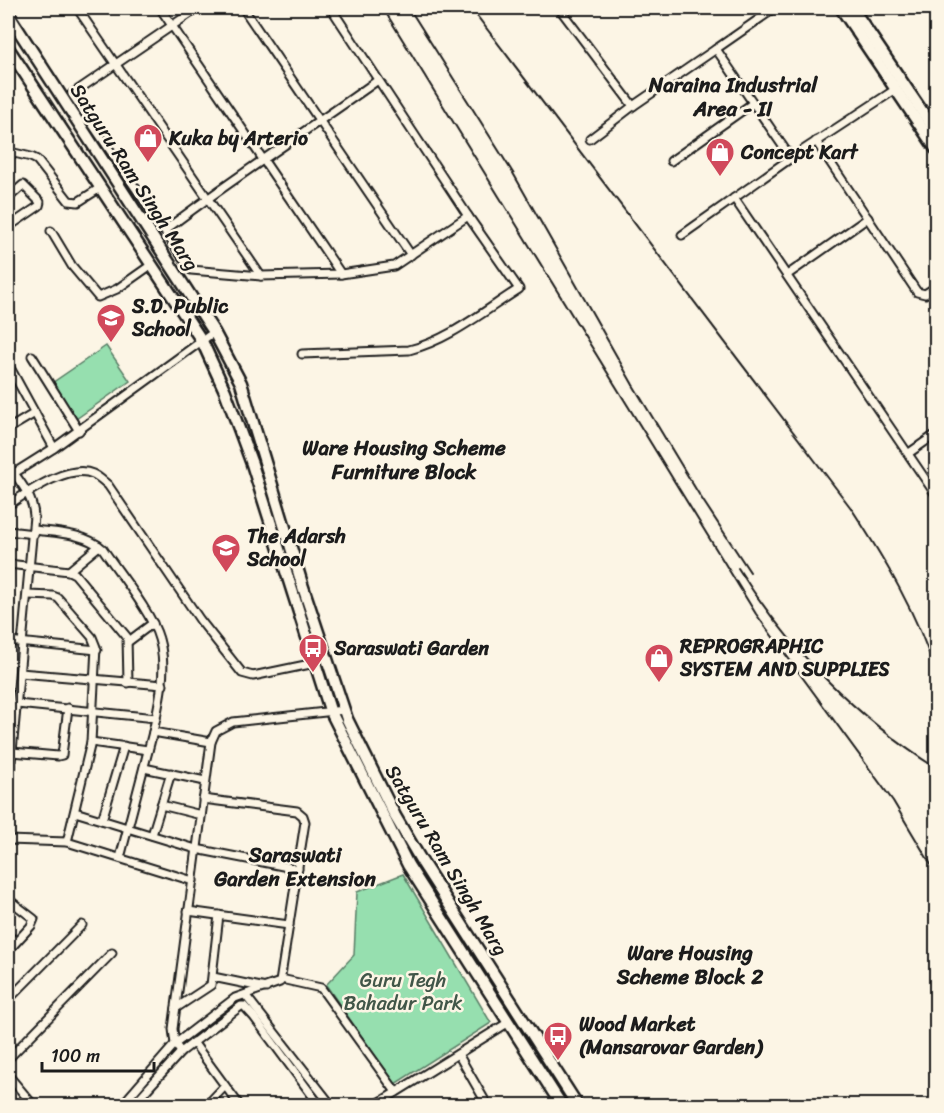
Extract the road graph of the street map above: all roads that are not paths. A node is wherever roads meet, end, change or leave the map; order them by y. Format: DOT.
graph roads {
  1 [pos="77,8"];
  2 [pos="160,8"];
  3 [pos="198,8"];
  4 [pos="243,8"];
  5 [pos="331,8"];
  6 [pos="559,8"];
  7 [pos="775,8"];
  8 [pos="841,8"];
  9 [pos="852,8"];
  10 [pos="10,22"];
  11 [pos="172,25"];
  12 [pos="8,48"];
  13 [pos="716,49"];
  14 [pos="117,64"];
  15 [pos="378,80"];
  16 [pos="896,89"];
  17 [pos="67,97"];
  18 [pos="753,103"];
  19 [pos="633,106"];
  20 [pos="320,122"];
  21 [pos="936,132"];
  22 [pos="590,139"];
  23 [pos="816,141"];
  24 [pos="936,148"];
  25 [pos="8,153"];
  26 [pos="791,158"];
  27 [pos="264,160"];
  28 [pos="671,161"];
  29 [pos="100,188"];
  30 [pos="208,197"];
  31 [pos="8,198"];
  32 [pos="735,198"];
  33 [pos="468,216"];
  34 [pos="868,218"];
  35 [pos="8,227"];
  36 [pos="51,231"];
  37 [pos="164,231"];
  38 [pos="682,236"];
  39 [pos="411,255"];
  40 [pos="152,265"];
  41 [pos="341,274"];
  42 [pos="787,275"];
  43 [pos="261,276"];
  44 [pos="936,287"];
  45 [pos="214,332"];
  46 [pos="202,341"];
  47 [pos="302,354"];
  48 [pos="32,356"];
  49 [pos="8,364"];
  50 [pos="35,413"];
  51 [pos="8,429"];
  52 [pos="79,430"];
  53 [pos="936,434"];
  54 [pos="54,448"];
  55 [pos="909,453"];
  56 [pos="11,475"];
  57 [pos="28,493"];
  58 [pos="936,495"];
  59 [pos="8,504"];
  60 [pos="8,531"];
  61 [pos="34,532"];
  62 [pos="99,546"];
  63 [pos="8,564"];
  64 [pos="30,568"];
  65 [pos="69,571"];
  66 [pos="27,595"];
  67 [pos="153,623"];
  68 [pos="8,641"];
  69 [pos="129,641"];
  70 [pos="23,642"];
  71 [pos="97,650"];
  72 [pos="315,663"];
  73 [pos="20,673"];
  74 [pos="95,680"];
  75 [pos="128,682"];
  76 [pos="162,685"];
  77 [pos="17,704"];
  78 [pos="68,708"];
  79 [pos="330,710"];
  80 [pos="344,710"];
  81 [pos="93,711"];
  82 [pos="156,718"];
  83 [pos="153,732"];
  84 [pos="91,742"];
  85 [pos="211,742"];
  86 [pos="124,746"];
  87 [pos="148,750"];
  88 [pos="10,753"];
  89 [pos="144,768"];
  90 [pos="171,773"];
  91 [pos="205,781"];
  92 [pos="8,794"];
  93 [pos="203,799"];
  94 [pos="161,805"];
  95 [pos="75,812"];
  96 [pos="201,816"];
  97 [pos="102,820"];
  98 [pos="128,827"];
  99 [pos="152,835"];
  100 [pos="8,840"];
  101 [pos="67,843"];
  102 [pos="196,849"];
  103 [pos="120,858"];
  104 [pos="298,869"];
  105 [pos="193,881"];
  106 [pos="8,899"];
  107 [pos="188,910"];
  108 [pos="219,915"];
  109 [pos="82,925"];
  110 [pos="289,926"];
  111 [pos="8,936"];
  112 [pos="16,941"];
  113 [pos="8,951"];
  114 [pos="112,953"];
  115 [pos="213,978"];
  116 [pos="281,979"];
  117 [pos="267,988"];
  118 [pos="246,996"];
  119 [pos="8,1000"];
  120 [pos="244,1006"];
  121 [pos="176,1008"];
  122 [pos="508,1022"];
  123 [pos="193,1042"];
  124 [pos="175,1044"];
  125 [pos="181,1052"];
  126 [pos="458,1054"];
  127 [pos="8,1059"];
  128 [pos="8,1075"];
  129 [pos="225,1086"];
  130 [pos="396,1092"];
  131 [pos="34,1106"];
  132 [pos="121,1106"];
  133 [pos="132,1106"];
  134 [pos="206,1106"];
  135 [pos="240,1106"];
  136 [pos="320,1106"];
  137 [pos="332,1106"];
  138 [pos="374,1106"];
  139 [pos="488,1106"];
  140 [pos="562,1106"];
  141 [pos="578,1106"];
  1 -- 14 [label="street"];
  2 -- 11 [label="street"];
  3 -- 11 [label="street"];
  4 -- 20 [label="street"];
  5 -- 15 [label="street"];
  6 -- 19 [label="street"];
  7 -- 13 [label="street"];
  8 -- 16 [label="main road"];
  9 -- 21 [label="main road"];
  10 -- 17 [label="main road, Satguru Ram Singh Marg"];
  11 -- 14 [label="street"];
  11 -- 27 [label="street"];
  12 -- 29 [label="main road, Satguru Ram Singh Marg"];
  13 -- 18 [label="street"];
  13 -- 19 [label="street"];
  14 -- 17 [label="street"];
  14 -- 30 [label="street"];
  15 -- 20 [label="street"];
  15 -- 33 [label="street"];
  16 -- 23 [label="street"];
  16 -- 24 [label="main road"];
  17 -- 37 [label="street"];
  17 -- 45 [label="main road, Satguru Ram Singh Marg"];
  18 -- 26 [label="street"];
  18 -- 28 [label="street"];
  19 -- 22 [label="street"];
  20 -- 27 [label="street"];
  20 -- 39 [label="street"];
  23 -- 26 [label="street"];
  23 -- 34 [label="street"];
  25 -- 29 [label="street"];
  26 -- 32 [label="street"];
  27 -- 30 [label="street"];
  27 -- 41 [label="street"];
  29 -- 40 [label="main road, Satguru Ram Singh Marg"];
  30 -- 37 [label="street"];
  30 -- 43 [label="street"];
  31 -- 35 [label="street"];
  32 -- 38 [label="street"];
  32 -- 42 [label="street"];
  33 -- 39 [label="street"];
  33 -- 47 [label="street"];
  34 -- 42 [label="street"];
  34 -- 44 [label="street"];
  36 -- 40 [label="street"];
  37 -- 43 [label="street"];
  39 -- 41 [label="street"];
  40 -- 46 [label="main road, Satguru Ram Singh Marg"];
  41 -- 43 [label="street"];
  42 -- 55 [label="street"];
  45 -- 46 [label="street"];
  45 -- 80 [label="main road, Satguru Ram Singh Marg"];
  46 -- 52 [label="street"];
  46 -- 72 [label="main road, Satguru Ram Singh Marg"];
  48 -- 52 [label="street"];
  49 -- 50 [label="street"];
  50 -- 51 [label="street"];
  50 -- 54 [label="street"];
  52 -- 54 [label="street"];
  53 -- 55 [label="street"];
  54 -- 56 [label="street"];
  55 -- 58 [label="street"];
  56 -- 57 [label="street"];
  57 -- 59 [label="street"];
  57 -- 61 [label="street"];
  57 -- 72 [label="street"];
  60 -- 61 [label="street"];
  61 -- 62 [label="street"];
  61 -- 64 [label="street"];
  62 -- 65 [label="street"];
  62 -- 67 [label="street"];
  63 -- 64 [label="street"];
  64 -- 65 [label="street"];
  64 -- 66 [label="street"];
  65 -- 69 [label="street"];
  66 -- 70 [label="street"];
  66 -- 71 [label="street"];
  67 -- 69 [label="street"];
  67 -- 76 [label="street"];
  68 -- 70 [label="street"];
  69 -- 75 [label="street"];
  70 -- 71 [label="street"];
  70 -- 73 [label="street"];
  71 -- 74 [label="street"];
  72 -- 79 [label="main road, Satguru Ram Singh Marg"];
  73 -- 74 [label="street"];
  73 -- 77 [label="street"];
  74 -- 75 [label="street"];
  74 -- 81 [label="street"];
  75 -- 76 [label="street"];
  76 -- 82 [label="street"];
  77 -- 78 [label="street"];
  77 -- 88 [label="street"];
  78 -- 81 [label="street"];
  78 -- 88 [label="street"];
  79 -- 80 [label="street"];
  79 -- 85 [label="street"];
  79 -- 122 [label="main road, Satguru Ram Singh Marg"];
  80 -- 141 [label="main road, Satguru Ram Singh Marg"];
  81 -- 82 [label="street"];
  81 -- 84 [label="street"];
  82 -- 83 [label="street"];
  83 -- 85 [label="street"];
  83 -- 87 [label="street"];
  84 -- 86 [label="street"];
  84 -- 95 [label="street"];
  85 -- 91 [label="street"];
  86 -- 87 [label="street"];
  86 -- 97 [label="street"];
  87 -- 89 [label="street"];
  88 -- 92 [label="street"];
  89 -- 90 [label="street"];
  89 -- 98 [label="street"];
  90 -- 91 [label="street"];
  90 -- 94 [label="street"];
  91 -- 93 [label="street"];
  93 -- 96 [label="street"];
  93 -- 104 [label="street"];
  94 -- 96 [label="street"];
  94 -- 99 [label="street"];
  95 -- 97 [label="street"];
  95 -- 101 [label="street"];
  96 -- 102 [label="street"];
  97 -- 98 [label="street"];
  98 -- 99 [label="street"];
  98 -- 103 [label="street"];
  99 -- 102 [label="street"];
  100 -- 101 [label="street"];
  101 -- 103 [label="street"];
  102 -- 104 [label="street"];
  102 -- 105 [label="street"];
  103 -- 105 [label="street"];
  104 -- 110 [label="street"];
  105 -- 107 [label="street"];
  106 -- 112 [label="street"];
  107 -- 108 [label="street"];
  107 -- 121 [label="street"];
  108 -- 110 [label="street"];
  108 -- 115 [label="street"];
  109 -- 119 [label="street"];
  110 -- 116 [label="street"];
  111 -- 112 [label="street"];
  112 -- 113 [label="street"];
  114 -- 127 [label="street"];
  115 -- 117 [label="street"];
  115 -- 121 [label="street"];
  116 -- 117 [label="street"];
  116 -- 130 [label="street"];
  117 -- 118 [label="street"];
  118 -- 120 [label="street"];
  118 -- 124 [label="street"];
  118 -- 137 [label="street"];
  120 -- 123 [label="street"];
  120 -- 136 [label="street"];
  121 -- 124 [label="street"];
  122 -- 126 [label="street"];
  122 -- 140 [label="main road, Satguru Ram Singh Marg"];
  123 -- 125 [label="street"];
  123 -- 129 [label="street"];
  124 -- 125 [label="street"];
  124 -- 132 [label="street"];
  125 -- 133 [label="street"];
  126 -- 130 [label="street"];
  126 -- 139 [label="street"];
  128 -- 131 [label="street"];
  129 -- 134 [label="street"];
  129 -- 135 [label="street"];
  130 -- 138 [label="street"];
}
